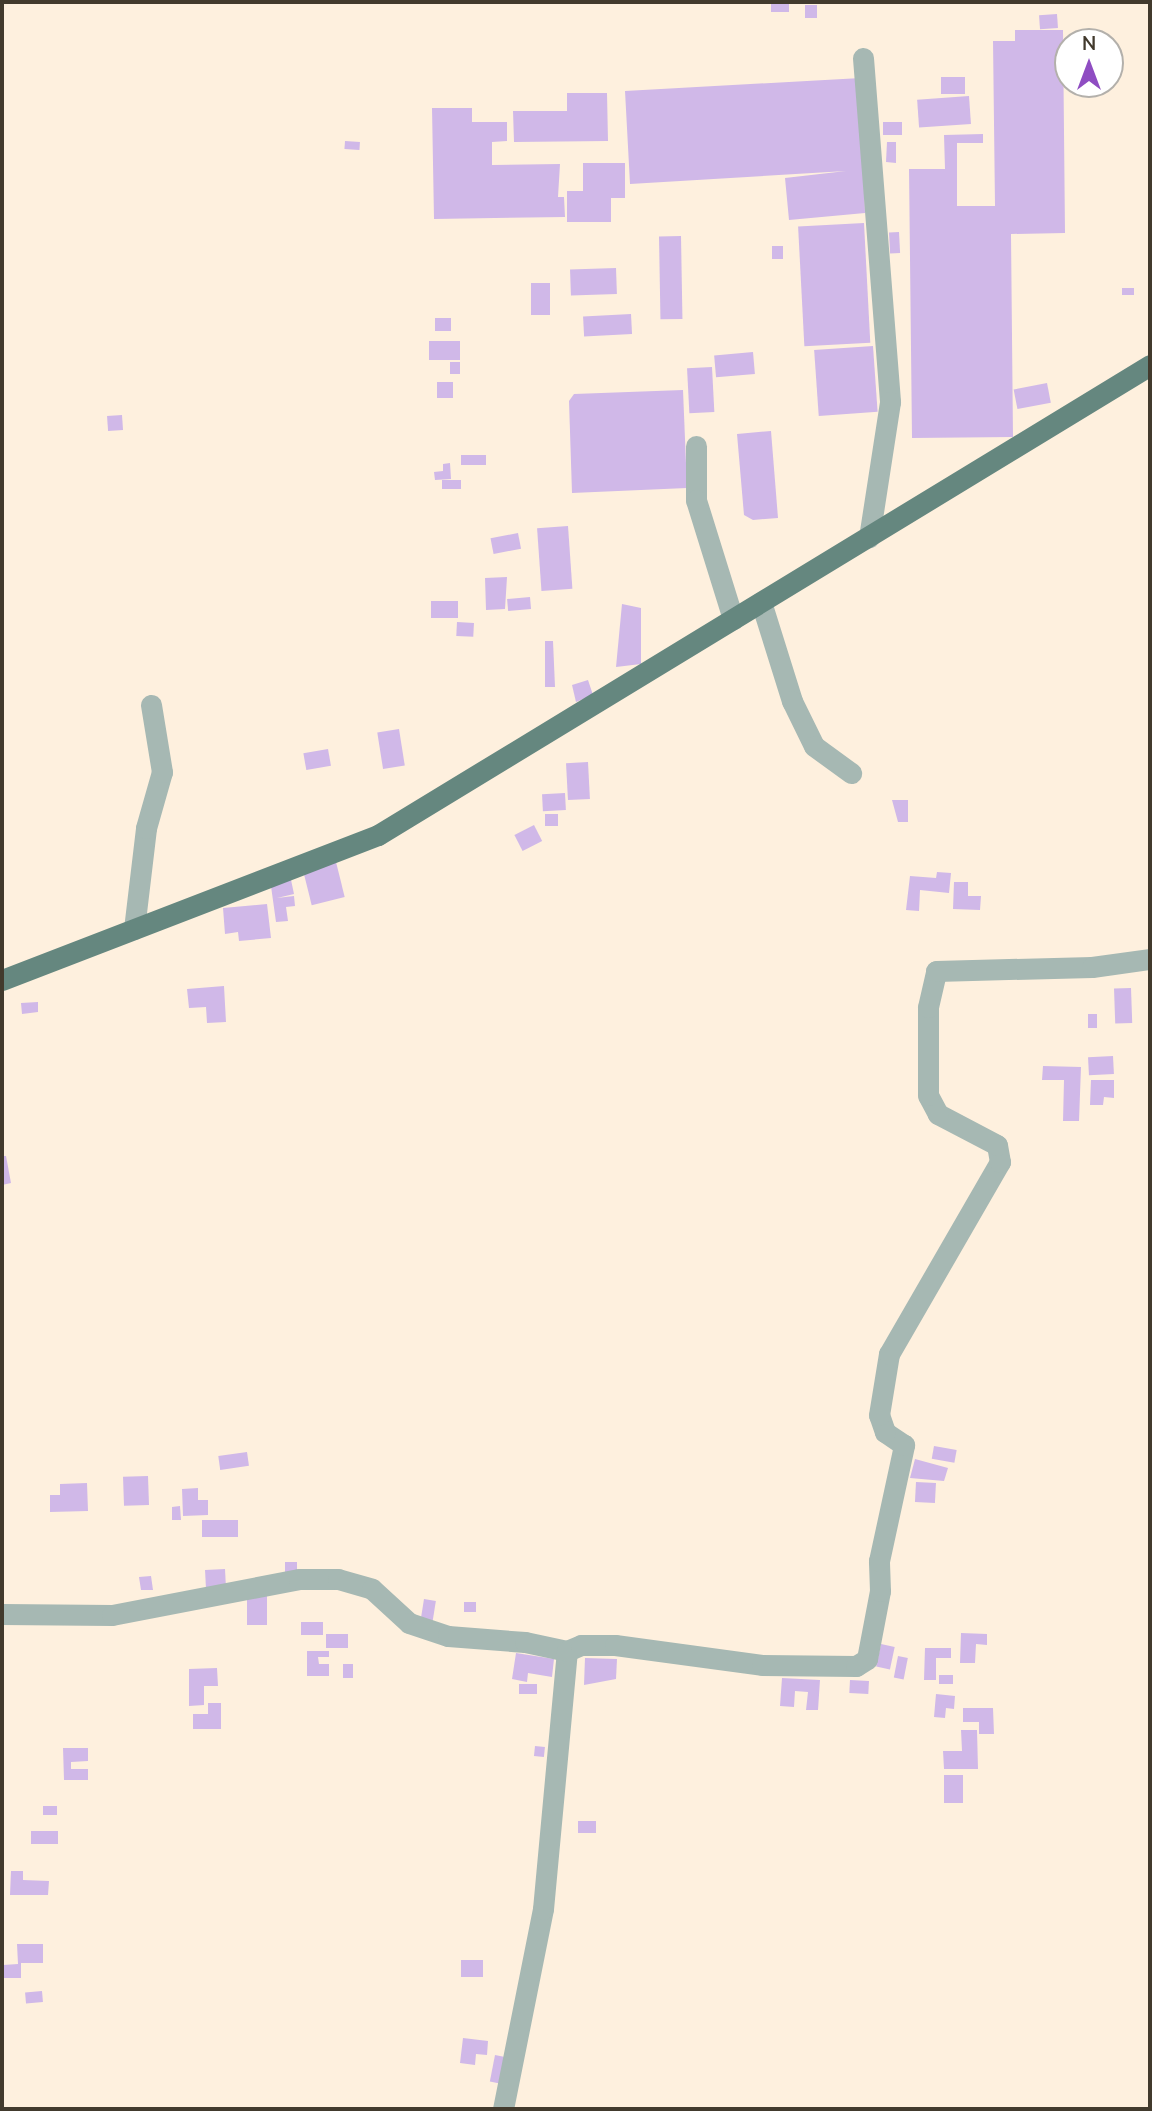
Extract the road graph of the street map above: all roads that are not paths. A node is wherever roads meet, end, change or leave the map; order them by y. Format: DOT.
graph roads {
  1 [pos="863,58"];
  2 [pos="1150,365"];
  3 [pos="696,446"];
  4 [pos="869,537"];
  5 [pos="761,602"];
  6 [pos="733,619"];
  7 [pos="151,705"];
  8 [pos="851,773"];
  9 [pos="134,929"];
  10 [pos="1150,959"];
  11 [pos="2,980"];
  12 [pos="2,1614"];
  13 [pos="567,1651"];
  14 [pos="503,2109"];
  1 -- 4 [label="street"];
  2 -- 4 [label="main road"];
  3 -- 6 [label="street"];
  4 -- 5 [label="main road"];
  5 -- 6 [label="main road"];
  5 -- 8 [label="street"];
  6 -- 9 [label="main road"];
  7 -- 9 [label="street"];
  9 -- 11 [label="main road"];
  10 -- 13 [label="street"];
  12 -- 13 [label="street"];
  13 -- 14 [label="street"];
}
